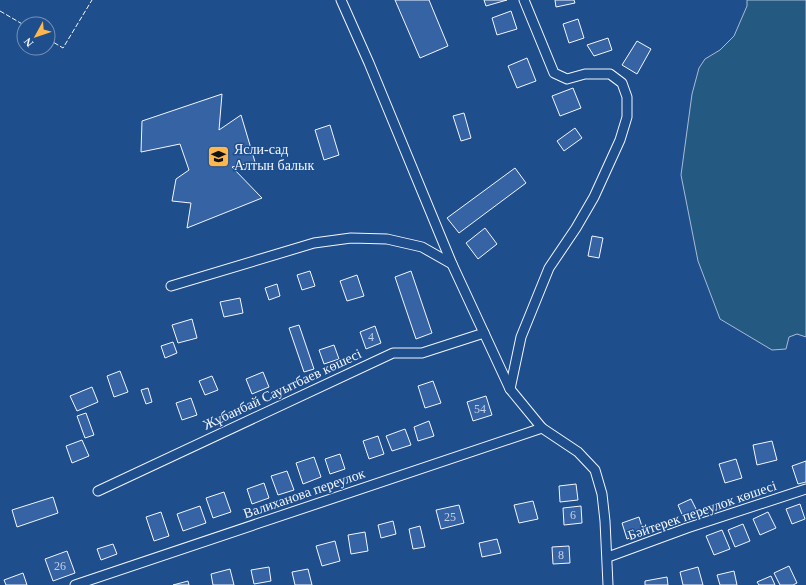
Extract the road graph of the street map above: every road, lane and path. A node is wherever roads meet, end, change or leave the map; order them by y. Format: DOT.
graph roads {
  1 [pos="340,0"];
  2 [pos="524,0"];
  3 [pos="452,264"];
  4 [pos="171,286"];
  5 [pos="484,333"];
  6 [pos="510,389"];
  7 [pos="542,428"];
  8 [pos="806,489"];
  9 [pos="98,491"];
  10 [pos="608,557"];
  11 [pos="75,585"];
  12 [pos="608,585"];
  1 -- 3 [label="street"];
  2 -- 6 [label="street"];
  3 -- 4 [label="street"];
  3 -- 5 [label="street"];
  5 -- 6 [label="street"];
  5 -- 9 [label="street, Жұбанбай Сауытбаев көшесі"];
  6 -- 7 [label="street"];
  7 -- 10 [label="street"];
  7 -- 11 [label="street, Валиханова переулок"];
  8 -- 10 [label="street, Бәйтерек переулок көшесі"];
  10 -- 12 [label="street"];
}
